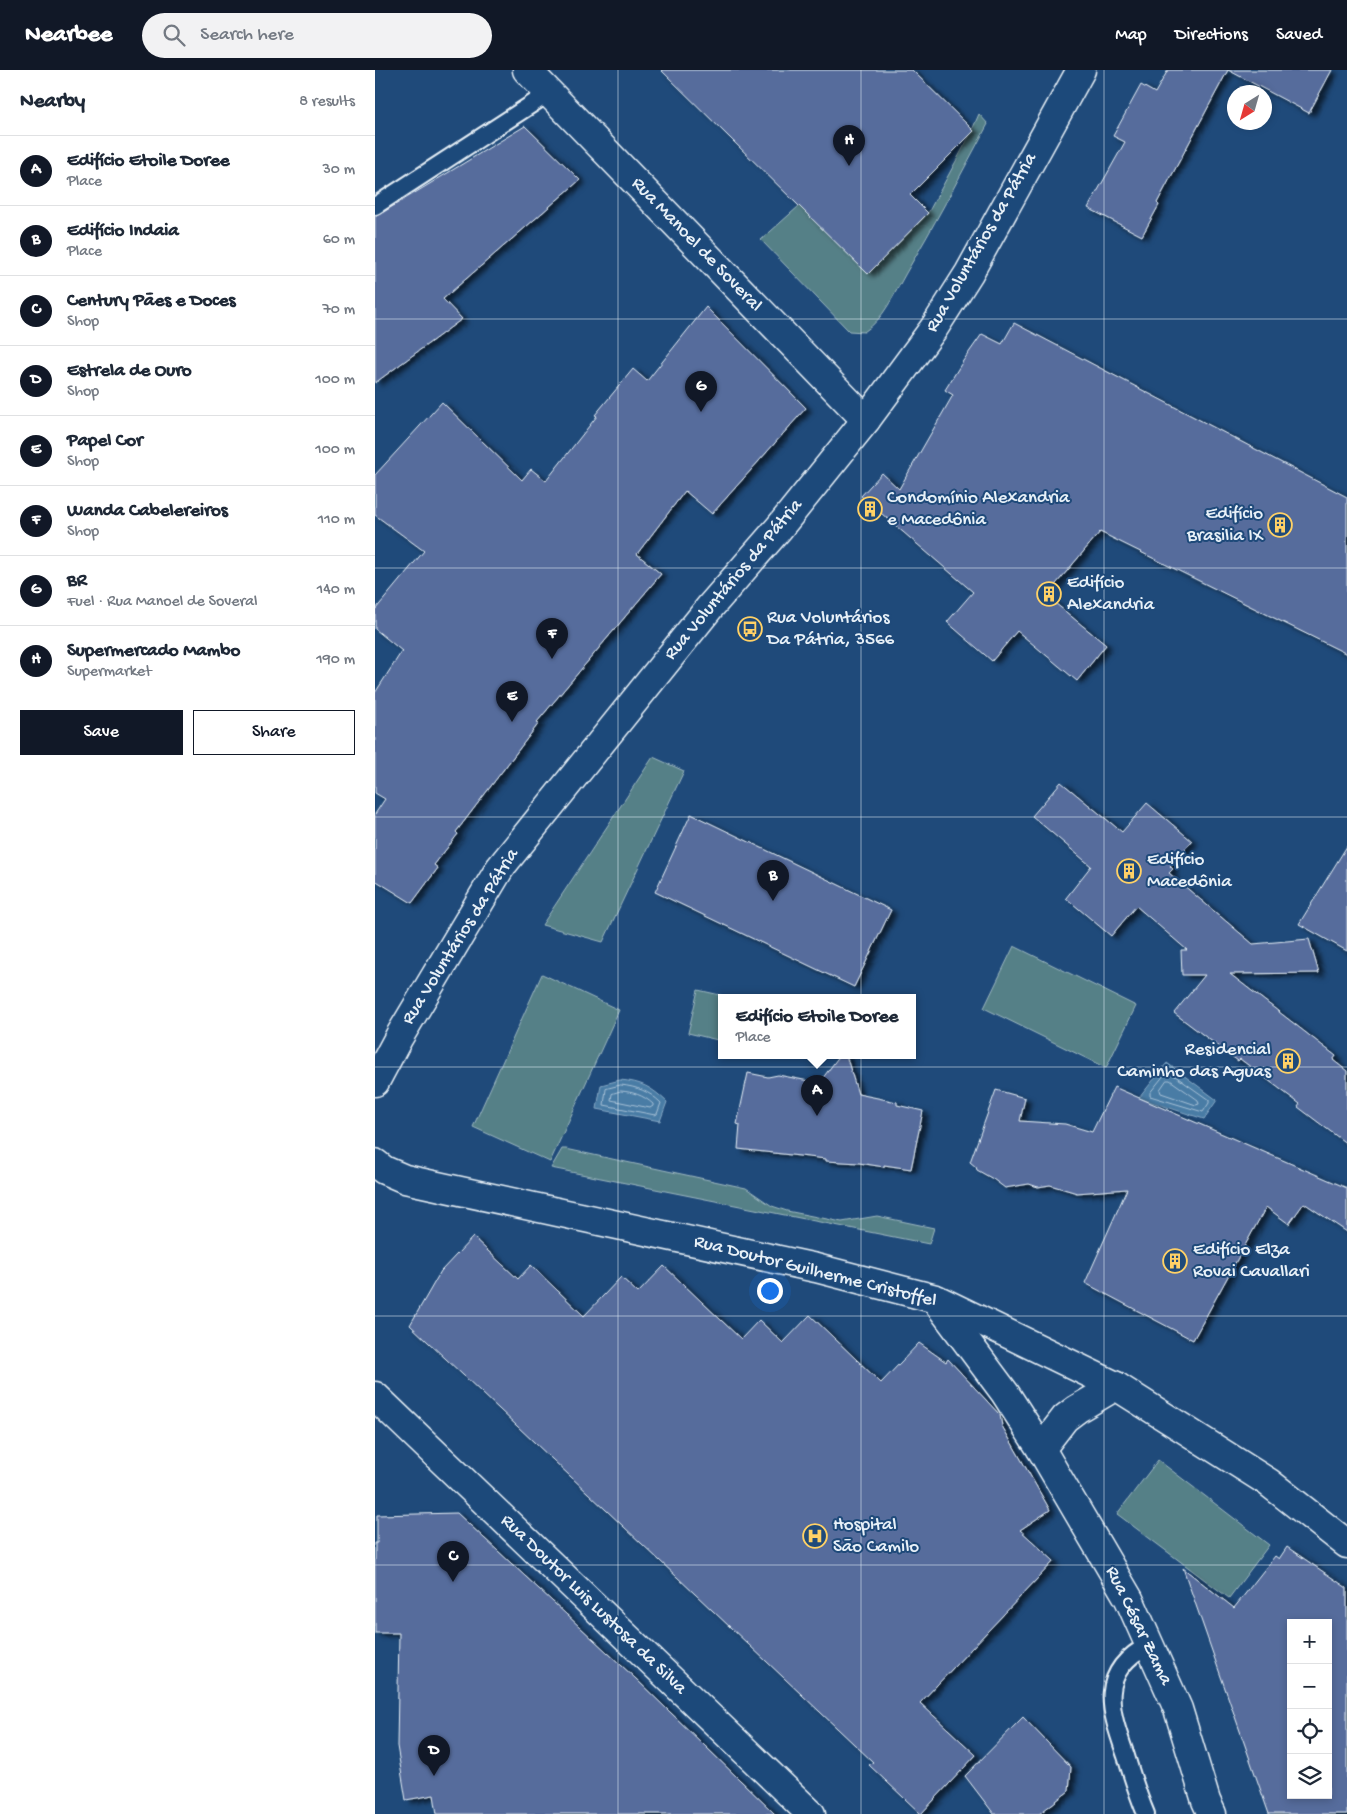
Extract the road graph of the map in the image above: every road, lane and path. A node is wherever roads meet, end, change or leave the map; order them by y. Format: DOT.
graph roads {
  1 [pos="527,70"];
  2 [pos="1081,70"];
  3 [pos="549,93"];
  4 [pos="375,206"];
  5 [pos="866,420"];
  6 [pos="375,1082"];
  7 [pos="375,1163"];
  8 [pos="936,1299"];
  9 [pos="1115,1386"];
  10 [pos="375,1396"];
  11 [pos="1041,1449"];
  12 [pos="1347,1544"];
  13 [pos="1150,1644"];
  14 [pos="811,1814"];
  15 [pos="1146,1814"];
  16 [pos="1212,1814"];
  1 -- 3 [label="street, Rua Manoel de Soveral"];
  2 -- 5 [label="street, Rua Voluntários da Pátria"];
  3 -- 4 [label="lane"];
  3 -- 5 [label="street, Rua Manoel de Soveral"];
  5 -- 6 [label="street, Rua Voluntários da Pátria"];
  7 -- 8 [label="street, Rua Doutor Guilherme Cristoffel"];
  8 -- 9 [label="street, Rua Doutor Guilherme Cristoffel"];
  8 -- 11 [label="street, Rua César Zama"];
  9 -- 11 [label="street"];
  9 -- 12 [label="street, Rua Doutor Guilherme Cristoffel"];
  10 -- 14 [label="street, Rua Doutor Luis Lustosa da Silva"];
  11 -- 13 [label="street, Rua César Zama"];
  13 -- 15 [label="lane"];
  13 -- 16 [label="street, Rua César Zama"];
}
